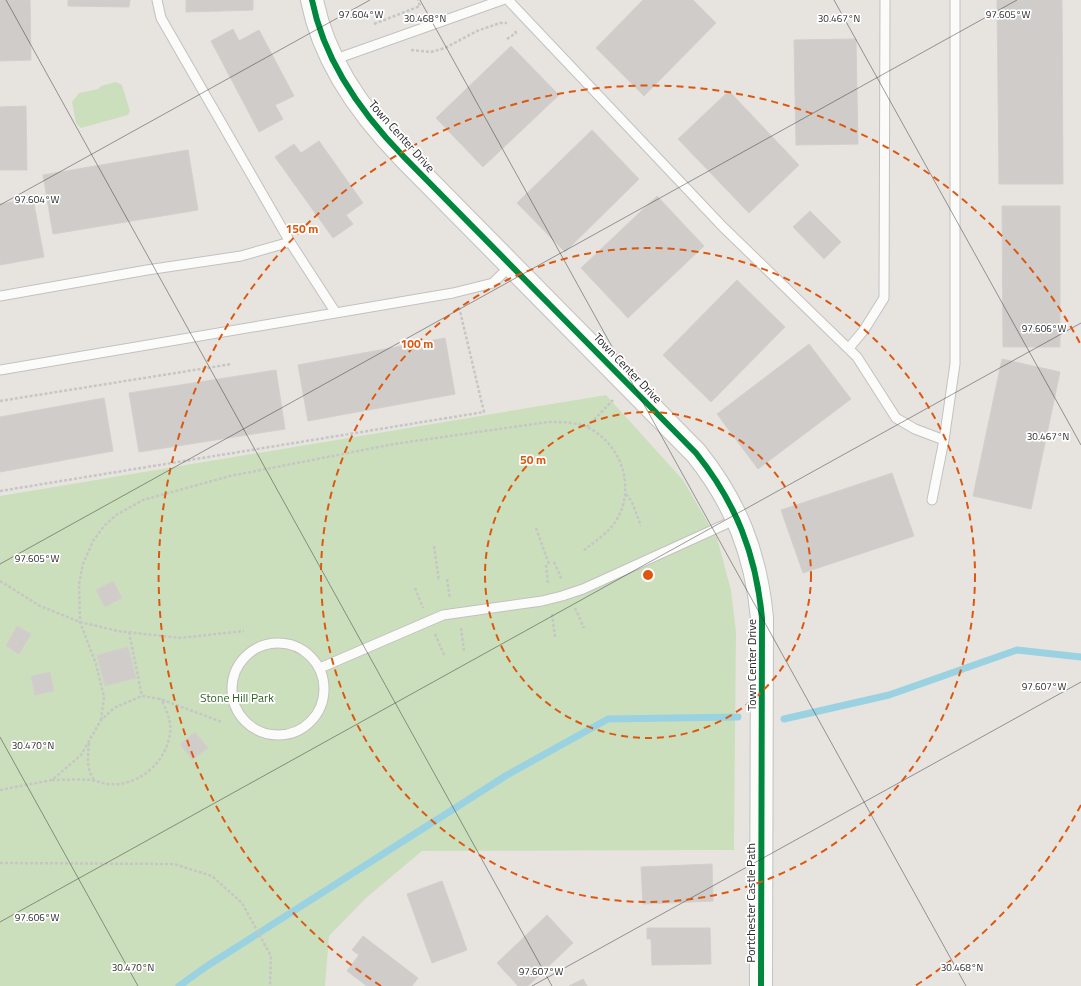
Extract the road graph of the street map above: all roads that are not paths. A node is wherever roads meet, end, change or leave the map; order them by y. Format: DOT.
graph roads {
  1 [pos="157,0"];
  2 [pos="312,0"];
  3 [pos="502,0"];
  4 [pos="508,0"];
  5 [pos="885,0"];
  6 [pos="955,0"];
  7 [pos="333,60"];
  8 [pos="290,242"];
  9 [pos="511,265"];
  10 [pos="0,296"];
  11 [pos="336,314"];
  12 [pos="849,348"];
  13 [pos="0,370"];
  14 [pos="944,440"];
  15 [pos="932,500"];
  16 [pos="738,518"];
  17 [pos="320,668"];
  18 [pos="761,821"];
  19 [pos="761,986"];
  1 -- 8 [label="lane"];
  2 -- 7 [label="street, Town Center Drive"];
  3 -- 7 [label="lane"];
  4 -- 12 [label="lane"];
  5 -- 12 [label="lane"];
  6 -- 14 [label="lane"];
  7 -- 9 [label="street, Town Center Drive"];
  8 -- 10 [label="lane"];
  8 -- 11 [label="lane"];
  9 -- 11 [label="lane"];
  9 -- 16 [label="street, Town Center Drive"];
  11 -- 13 [label="lane"];
  12 -- 14 [label="lane"];
  14 -- 15 [label="lane"];
  16 -- 17 [label="lane"];
  16 -- 18 [label="street, Town Center Drive"];
  17 -- 17 [label="lane"];
  18 -- 19 [label="street, Portchester Castle Path"];
}
